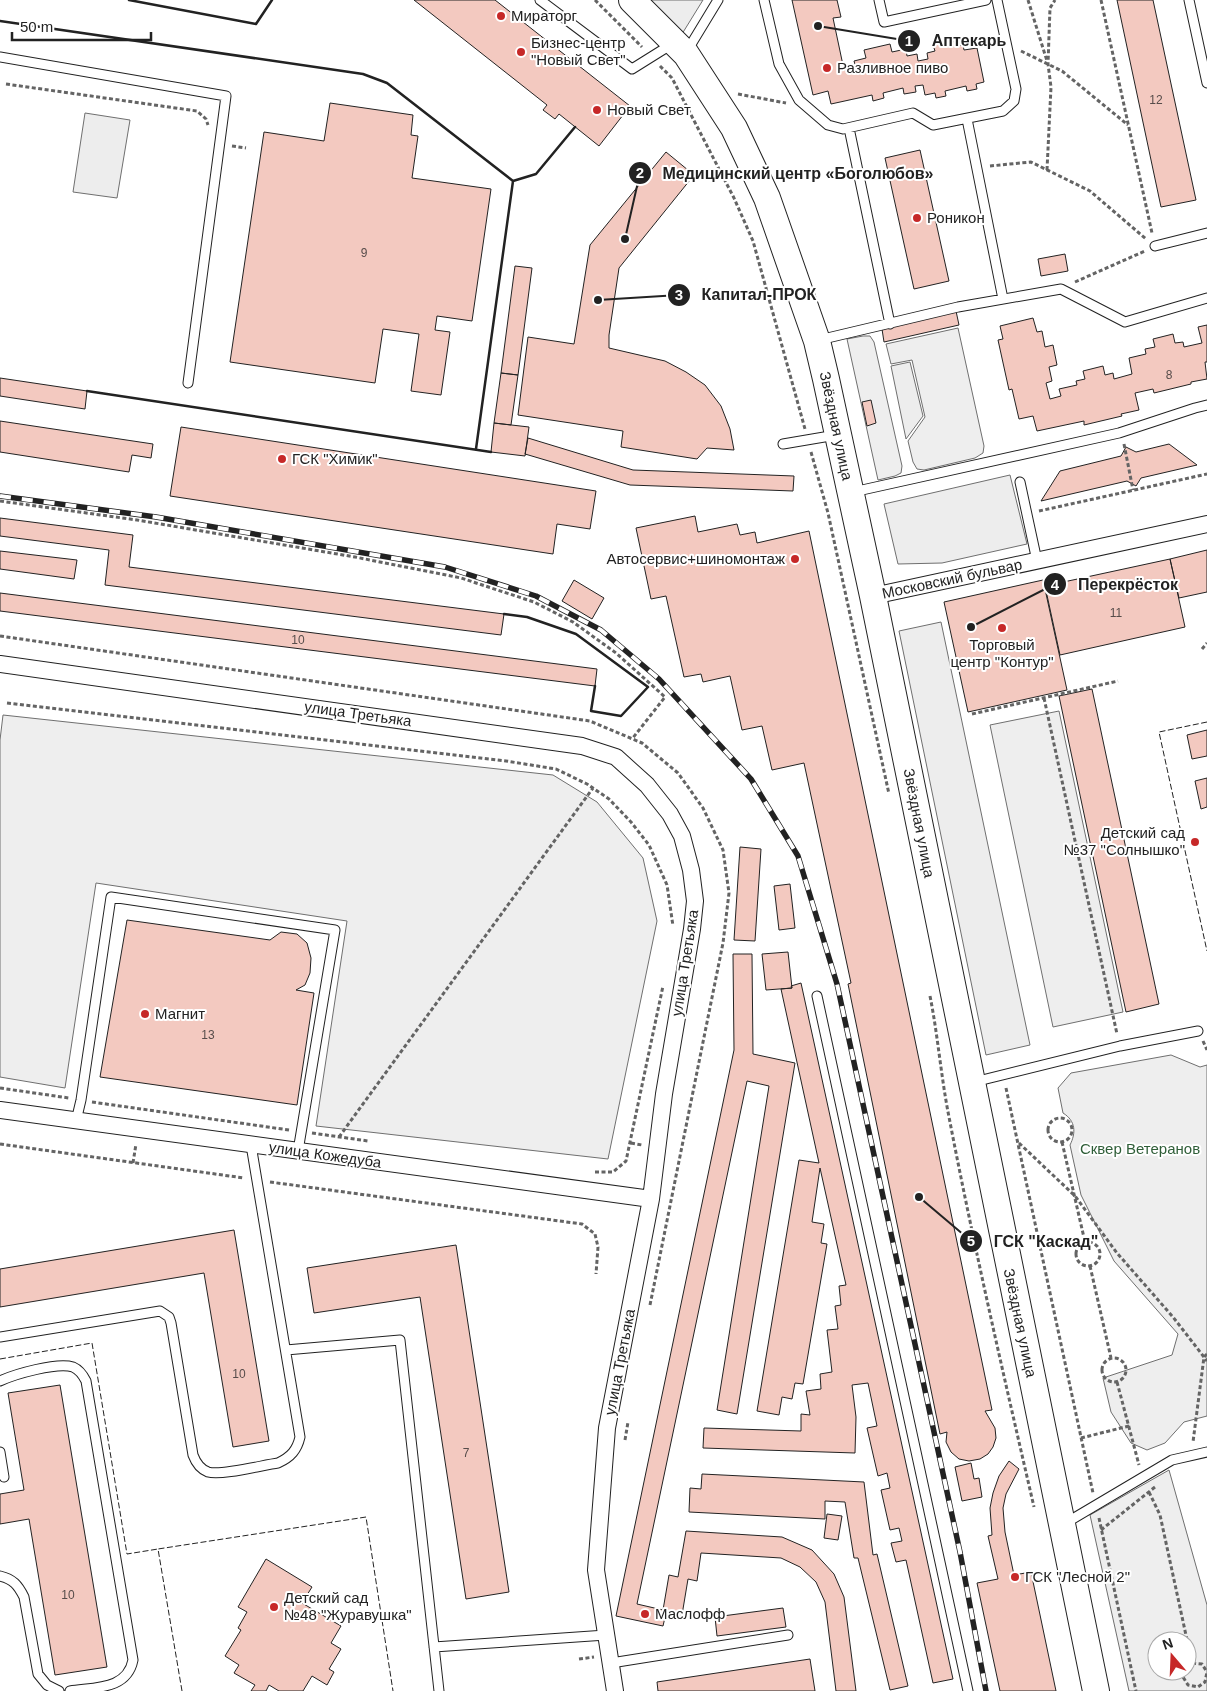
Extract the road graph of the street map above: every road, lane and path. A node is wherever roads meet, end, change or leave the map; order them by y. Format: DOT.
graph roads {
  1 [pos="540,0"];
  2 [pos="595,0"];
  3 [pos="632,0"];
  4 [pos="718,0"];
  5 [pos="764,0"];
  6 [pos="879,0"];
  7 [pos="986,0"];
  8 [pos="997,0"];
  9 [pos="1028,0"];
  10 [pos="1055,0"];
  11 [pos="1101,0"];
  12 [pos="1190,0"];
  13 [pos="1007,45"];
  14 [pos="680,48"];
  15 [pos="0,57"];
  16 [pos="652,57"];
  17 [pos="1048,64"];
  18 [pos="6,84"];
  19 [pos="1207,84"];
  20 [pos="733,93"];
  21 [pos="807,107"];
  22 [pos="967,119"];
  23 [pos="1130,126"];
  24 [pos="849,128"];
  25 [pos="219,144"];
  26 [pos="246,148"];
  27 [pos="977,168"];
  28 [pos="1048,170"];
  29 [pos="1207,233"];
  30 [pos="1154,246"];
  31 [pos="1061,289"];
  32 [pos="1207,298"];
  33 [pos="1003,299"];
  34 [pos="890,324"];
  35 [pos="817,341"];
  36 [pos="188,383"];
  37 [pos="1207,406"];
  38 [pos="1122,432"];
  39 [pos="838,434"];
  40 [pos="808,440"];
  41 [pos="783,444"];
  42 [pos="1207,474"];
  43 [pos="1020,482"];
  44 [pos="1133,490"];
  45 [pos="851,492"];
  46 [pos="0,502"];
  47 [pos="1027,514"];
  48 [pos="1207,524"];
  49 [pos="1038,561"];
  50 [pos="873,596"];
  51 [pos="0,636"];
  52 [pos="1207,643"];
  53 [pos="1202,649"];
  54 [pos="0,664"];
  55 [pos="1118,681"];
  56 [pos="1044,698"];
  57 [pos="8,703"];
  58 [pos="972,714"];
  59 [pos="632,739"];
  60 [pos="593,788"];
  61 [pos="890,801"];
  62 [pos="674,931"];
  63 [pos="665,978"];
  64 [pos="928,988"];
  65 [pos="817,996"];
  66 [pos="1198,1031"];
  67 [pos="1120,1046"];
  68 [pos="1004,1075"];
  69 [pos="971,1082"];
  70 [pos="0,1088"];
  71 [pos="81,1100"];
  72 [pos="0,1110"];
  73 [pos="76,1121"];
  74 [pos="302,1132"];
  75 [pos="339,1137"];
  76 [pos="377,1142"];
  77 [pos="1062,1142"];
  78 [pos="1018,1143"];
  79 [pos="0,1144"];
  80 [pos="251,1145"];
  81 [pos="298,1151"];
  82 [pos="590,1172"];
  83 [pos="257,1180"];
  84 [pos="1075,1196"];
  85 [pos="650,1199"];
  86 [pos="1085,1242"];
  87 [pos="1090,1266"];
  88 [pos="596,1274"];
  89 [pos="650,1306"];
  90 [pos="0,1337"];
  91 [pos="286,1350"];
  92 [pos="1205,1355"];
  93 [pos="1111,1358"];
  94 [pos="1207,1361"];
  95 [pos="0,1381"];
  96 [pos="1117,1382"];
  97 [pos="628,1417"];
  98 [pos="1129,1426"];
  99 [pos="1081,1438"];
  100 [pos="624,1444"];
  101 [pos="0,1452"];
  102 [pos="1207,1452"];
  103 [pos="1191,1455"];
  104 [pos="4,1477"];
  105 [pos="1142,1477"];
  106 [pos="1156,1486"];
  107 [pos="1149,1492"];
  108 [pos="1096,1505"];
  109 [pos="1035,1512"];
  110 [pos="1062,1526"];
  111 [pos="1101,1530"];
  112 [pos="0,1576"];
  113 [pos="1185,1631"];
  114 [pos="606,1635"];
  115 [pos="788,1636"];
  116 [pos="434,1647"];
  117 [pos="610,1663"];
  118 [pos="1197,1664"];
  119 [pos="1207,1672"];
  120 [pos="1185,1681"];
  121 [pos="1198,1689"];
  122 [pos="59,1691"];
  123 [pos="70,1691"];
  124 [pos="439,1691"];
  125 [pos="615,1691"];
  126 [pos="968,1691"];
  127 [pos="1096,1691"];
  128 [pos="1136,1691"];
  1 -- 16 [label="lane"];
  2 -- 16 [label="path"];
  3 -- 14 [label="main road, Звёздная улица"];
  4 -- 14 [label="lane"];
  5 -- 21 [label="lane"];
  6 -- 7 [label="lane"];
  8 -- 13 [label="lane"];
  9 -- 17 [label="path"];
  10 -- 17 [label="path"];
  11 -- 23 [label="path"];
  12 -- 19 [label="lane"];
  13 -- 17 [label="path"];
  13 -- 22 [label="lane"];
  14 -- 16 [label="lane"];
  14 -- 35 [label="main road, Звёздная улица"];
  15 -- 25 [label="lane"];
  16 -- 40 [label="path"];
  17 -- 23 [label="path"];
  17 -- 28 [label="path"];
  18 -- 25 [label="path"];
  20 -- 21 [label="path"];
  21 -- 24 [label="lane"];
  22 -- 24 [label="lane"];
  22 -- 27 [label="lane"];
  23 -- 30 [label="path"];
  24 -- 34 [label="lane"];
  25 -- 26 [label="path"];
  25 -- 36 [label="lane"];
  27 -- 28 [label="path"];
  27 -- 33 [label="lane"];
  28 -- 30 [label="path"];
  29 -- 30 [label="lane"];
  30 -- 31 [label="path"];
  31 -- 32 [label="lane"];
  31 -- 33 [label="lane"];
  33 -- 34 [label="lane"];
  34 -- 35 [label="lane"];
  35 -- 39 [label="main road, Звёздная улица"];
  37 -- 38 [label="lane"];
  38 -- 44 [label="path"];
  38 -- 45 [label="lane"];
  39 -- 40 [label="lane"];
  39 -- 45 [label="main road, Звёздная улица"];
  40 -- 41 [label="lane"];
  40 -- 61 [label="path"];
  42 -- 44 [label="path"];
  43 -- 47 [label="lane"];
  44 -- 47 [label="path"];
  45 -- 50 [label="main road, Звёздная улица"];
  46 -- 59 [label="path"];
  47 -- 49 [label="lane"];
  48 -- 49 [label="street, Московский бульвар"];
  49 -- 50 [label="street, Московский бульвар"];
  50 -- 69 [label="main road, Звёздная улица"];
  51 -- 59 [label="path"];
  52 -- 53 [label="path"];
  54 -- 85 [label="street, улица Третьяка"];
  55 -- 56 [label="path"];
  56 -- 58 [label="path"];
  56 -- 67 [label="path"];
  57 -- 60 [label="path"];
  59 -- 89 [label="path"];
  60 -- 62 [label="path"];
  60 -- 75 [label="path"];
  63 -- 82 [label="path"];
  64 -- 109 [label="path"];
  65 -- 126 [label="lane"];
  66 -- 67 [label="lane"];
  67 -- 68 [label="lane"];
  68 -- 69 [label="lane"];
  68 -- 78 [label="path"];
  69 -- 110 [label="main road, Звёздная улица"];
  70 -- 71 [label="path"];
  71 -- 73 [label="lane"];
  71 -- 74 [label="path"];
  71 -- 74 [label="lane"];
  72 -- 73 [label="street, улица Кожедуба"];
  73 -- 80 [label="street, улица Кожедуба"];
  74 -- 75 [label="path"];
  74 -- 81 [label="lane"];
  75 -- 76 [label="path"];
  77 -- 77 [label="path"];
  77 -- 84 [label="path"];
  78 -- 84 [label="path"];
  78 -- 99 [label="path"];
  79 -- 83 [label="path"];
  80 -- 81 [label="street, улица Кожедуба"];
  80 -- 83 [label="lane"];
  81 -- 85 [label="street, улица Кожедуба"];
  83 -- 88 [label="path"];
  83 -- 91 [label="lane"];
  84 -- 86 [label="path"];
  84 -- 92 [label="path"];
  85 -- 114 [label="street, улица Третьяка"];
  86 -- 87 [label="path"];
  86 -- 87 [label="path"];
  87 -- 93 [label="path"];
  90 -- 91 [label="lane"];
  91 -- 116 [label="lane"];
  92 -- 94 [label="path"];
  92 -- 103 [label="path"];
  93 -- 96 [label="path"];
  93 -- 96 [label="path"];
  95 -- 123 [label="lane"];
  96 -- 98 [label="path"];
  97 -- 100 [label="path"];
  98 -- 99 [label="path"];
  98 -- 105 [label="path"];
  99 -- 108 [label="path"];
  101 -- 104 [label="lane"];
  102 -- 103 [label="lane"];
  103 -- 105 [label="lane"];
  105 -- 107 [label="path"];
  105 -- 108 [label="lane"];
  106 -- 107 [label="path"];
  107 -- 111 [label="path"];
  107 -- 113 [label="path"];
  108 -- 110 [label="lane"];
  108 -- 111 [label="path"];
  110 -- 127 [label="main road, Звёздная улица"];
  111 -- 128 [label="path"];
  112 -- 122 [label="lane"];
  114 -- 116 [label="lane"];
  114 -- 117 [label="street, улица Третьяка"];
  115 -- 117 [label="lane"];
  116 -- 124 [label="lane"];
  117 -- 125 [label="street, улица Третьяка"];
  118 -- 119 [label="path"];
  119 -- 121 [label="path"];
  120 -- 121 [label="path"];
}
